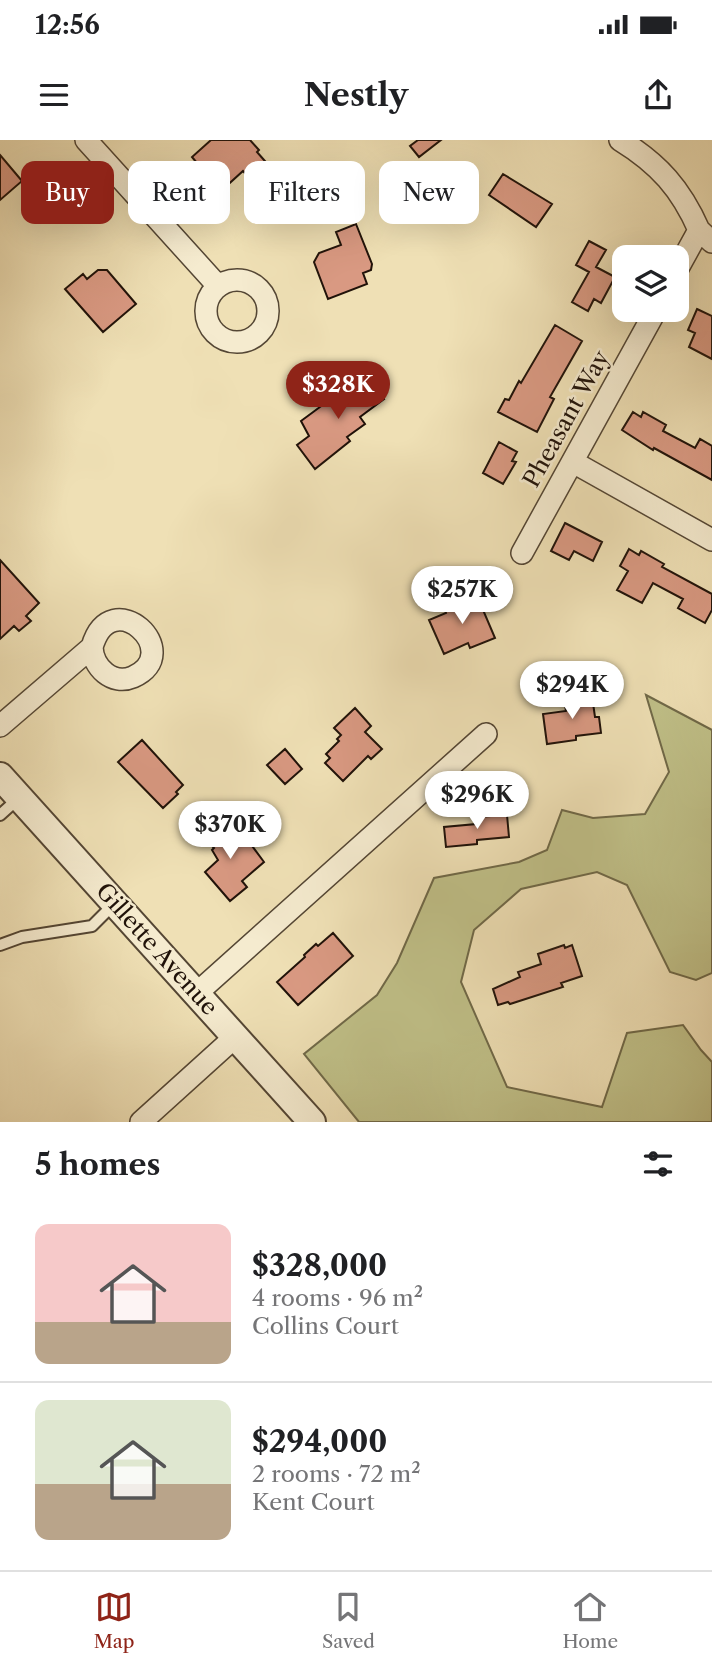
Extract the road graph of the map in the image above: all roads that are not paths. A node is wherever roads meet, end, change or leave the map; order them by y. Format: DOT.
graph roads {
  1 [pos="86,140"];
  2 [pos="620,140"];
  3 [pos="705,236"];
  4 [pos="689,255"];
  5 [pos="218,286"];
  6 [pos="649,322"];
  7 [pos="573,463"];
  8 [pos="712,540"];
  9 [pos="522,553"];
  10 [pos="92,648"];
  11 [pos="0,726"];
  12 [pos="486,734"];
  13 [pos="0,776"];
  14 [pos="20,797"];
  15 [pos="0,815"];
  16 [pos="116,903"];
  17 [pos="0,945"];
  18 [pos="197,993"];
  19 [pos="235,1037"];
  20 [pos="141,1122"];
  21 [pos="312,1122"];
  1 -- 5 [label="street"];
  2 -- 3 [label="street"];
  3 -- 4 [label="street"];
  6 -- 7 [label="street, Pheasant Way"];
  7 -- 8 [label="street"];
  7 -- 9 [label="street, Pheasant Way"];
  10 -- 11 [label="street"];
  12 -- 18 [label="street"];
  13 -- 14 [label="street, Gillette Avenue"];
  14 -- 15 [label="lane"];
  14 -- 16 [label="street, Gillette Avenue"];
  16 -- 17 [label="lane"];
  16 -- 18 [label="street, Gillette Avenue"];
  18 -- 19 [label="street, Gillette Avenue"];
  19 -- 20 [label="street"];
  19 -- 21 [label="street, Gillette Avenue"];
}
